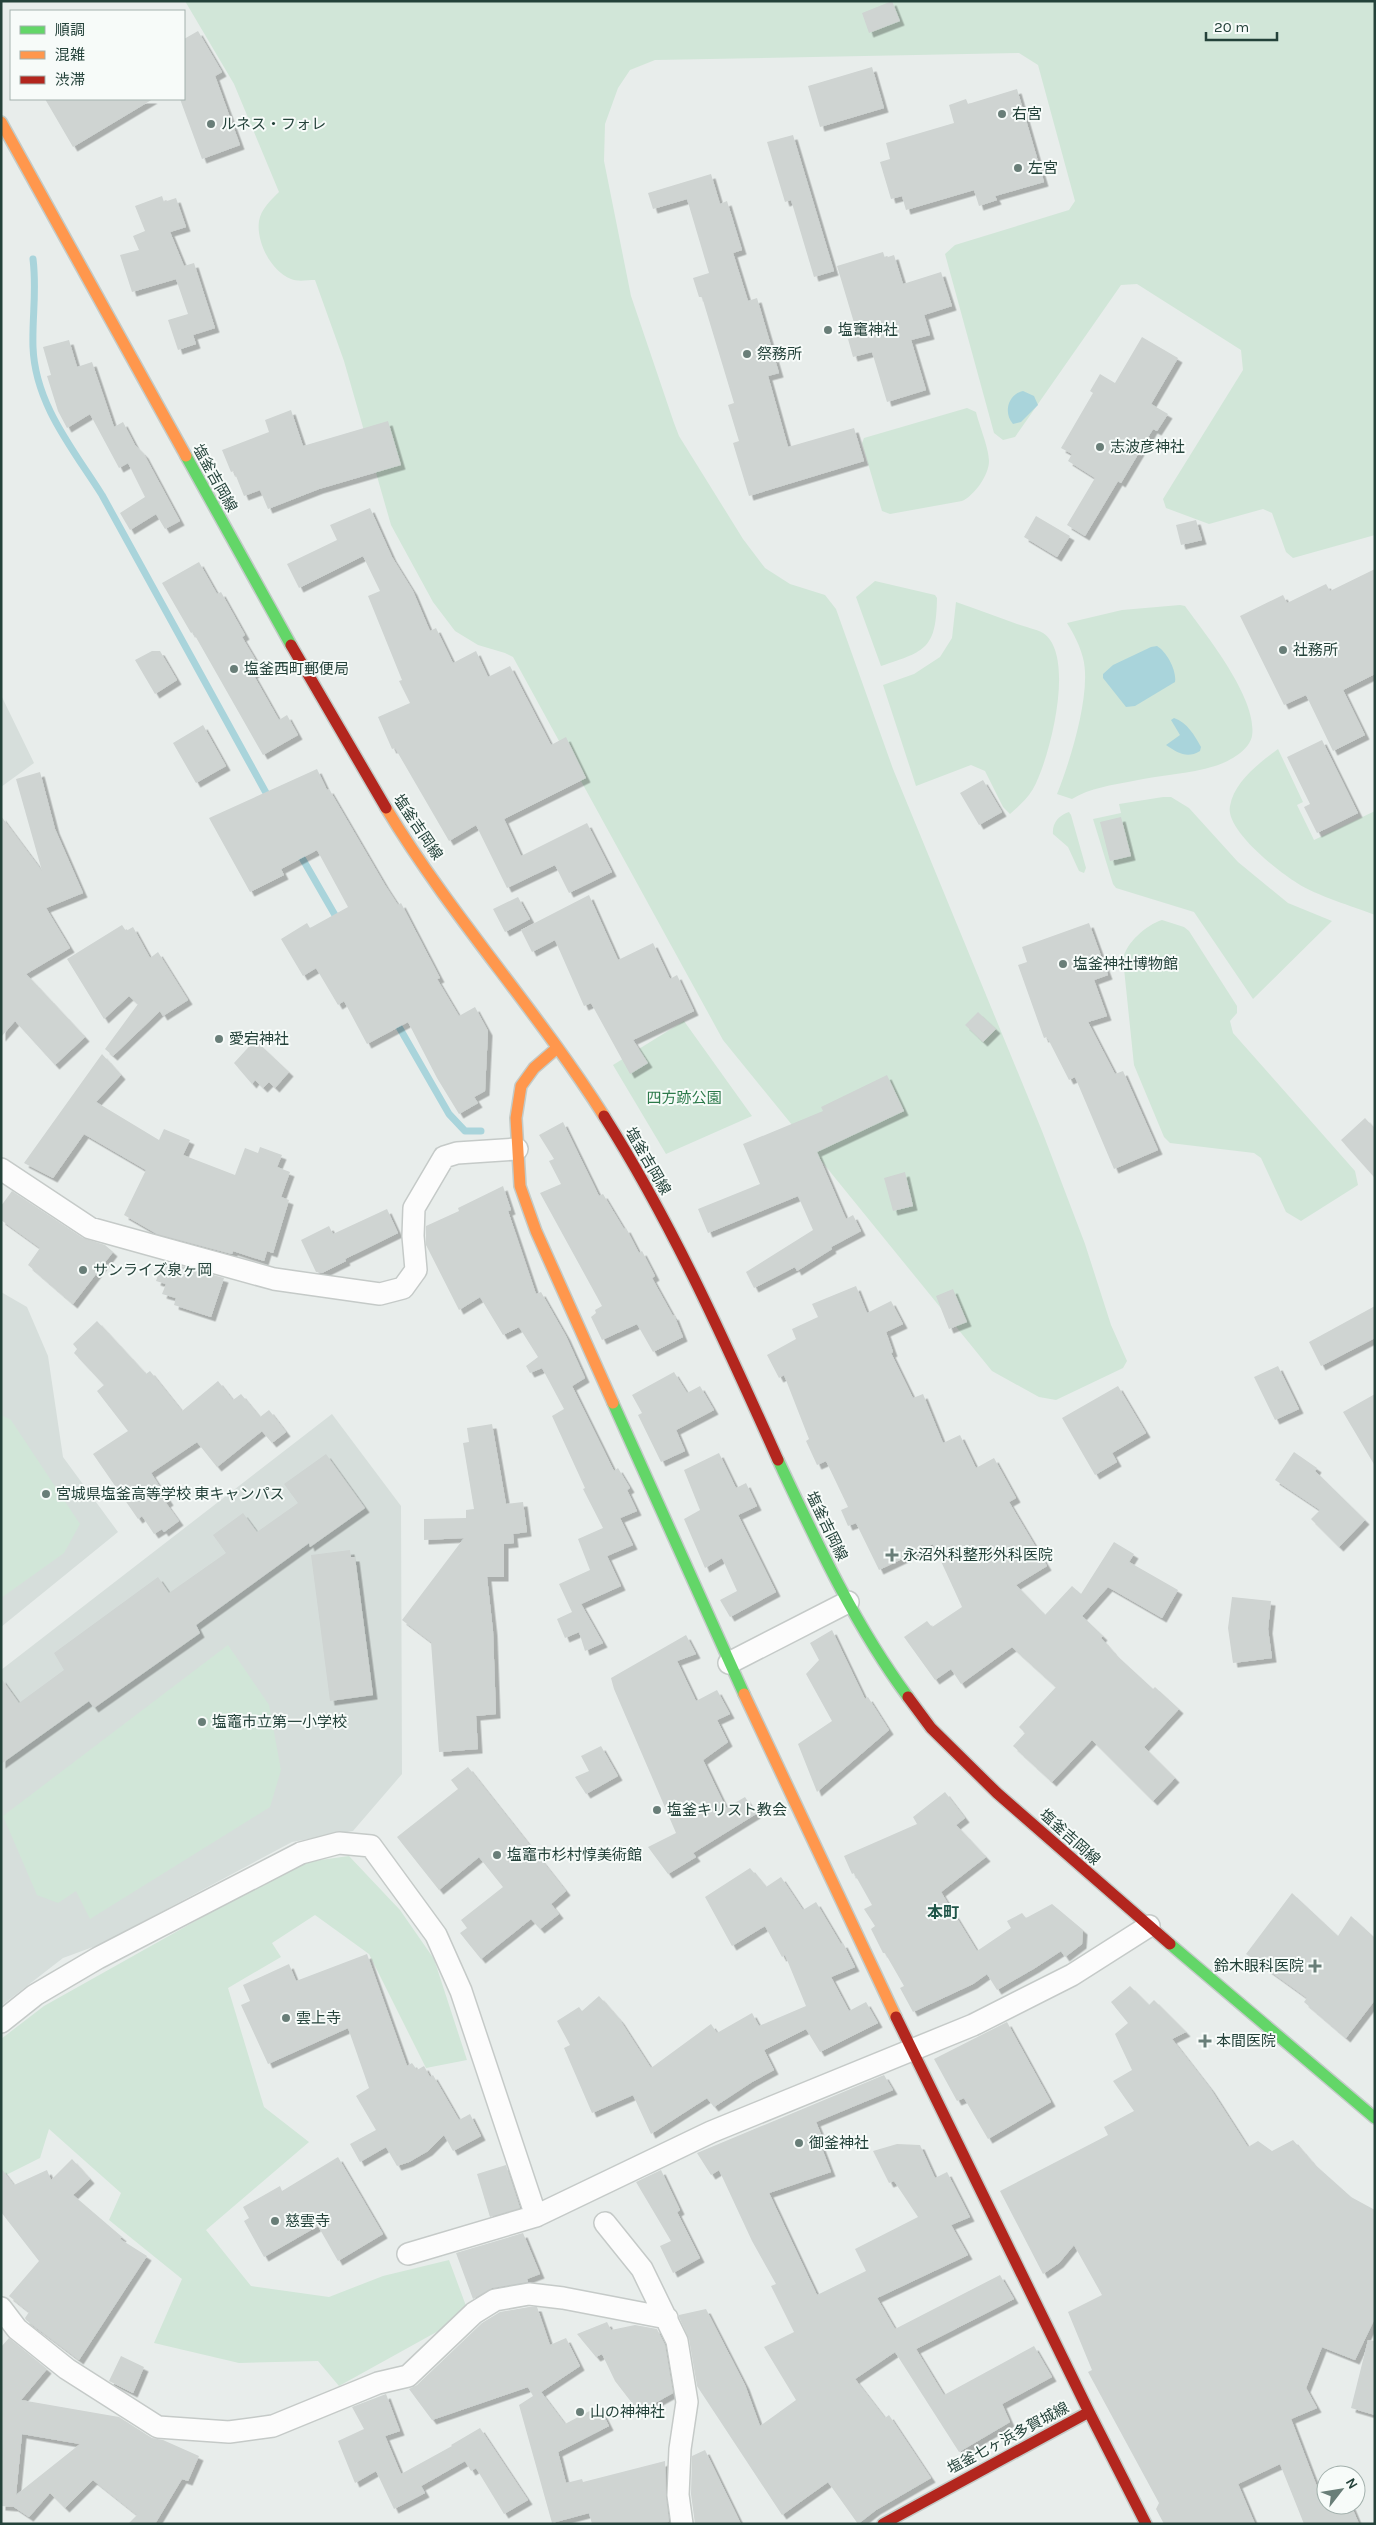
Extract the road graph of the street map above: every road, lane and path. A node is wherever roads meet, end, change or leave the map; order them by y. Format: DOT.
graph roads {
  1 [pos="1,122"];
  2 [pos="557,1048"];
  3 [pos="517,1148"];
  4 [pos="1,1169"];
  5 [pos="848,1602"];
  6 [pos="729,1663"];
  7 [pos="1148,1926"];
  8 [pos="1,2022"];
  9 [pos="912,2050"];
  10 [pos="1375,2118"];
  11 [pos="536,2216"];
  12 [pos="605,2223"];
  13 [pos="408,2254"];
  14 [pos="1,2308"];
  15 [pos="667,2318"];
  16 [pos="1089,2412"];
  17 [pos="682,2524"];
  18 [pos="883,2524"];
  19 [pos="1146,2524"];
  1 -- 2 [label="main road, 塩釜吉岡線"];
  2 -- 3 [label="main road"];
  2 -- 5 [label="main road, 塩釜吉岡線"];
  3 -- 4 [label="street"];
  3 -- 6 [label="main road"];
  5 -- 6 [label="street"];
  5 -- 7 [label="main road, 塩釜吉岡線"];
  6 -- 9 [label="main road"];
  7 -- 9 [label="street"];
  7 -- 10 [label="main road, 塩釜吉岡線"];
  8 -- 11 [label="street"];
  9 -- 11 [label="street"];
  9 -- 16 [label="main road"];
  11 -- 13 [label="street"];
  12 -- 15 [label="street"];
  14 -- 15 [label="street"];
  15 -- 17 [label="street"];
  16 -- 18 [label="main road, 塩釜七ヶ浜多賀城線"];
  16 -- 19 [label="main road, 塩釜七ヶ浜多賀城線"];
}
